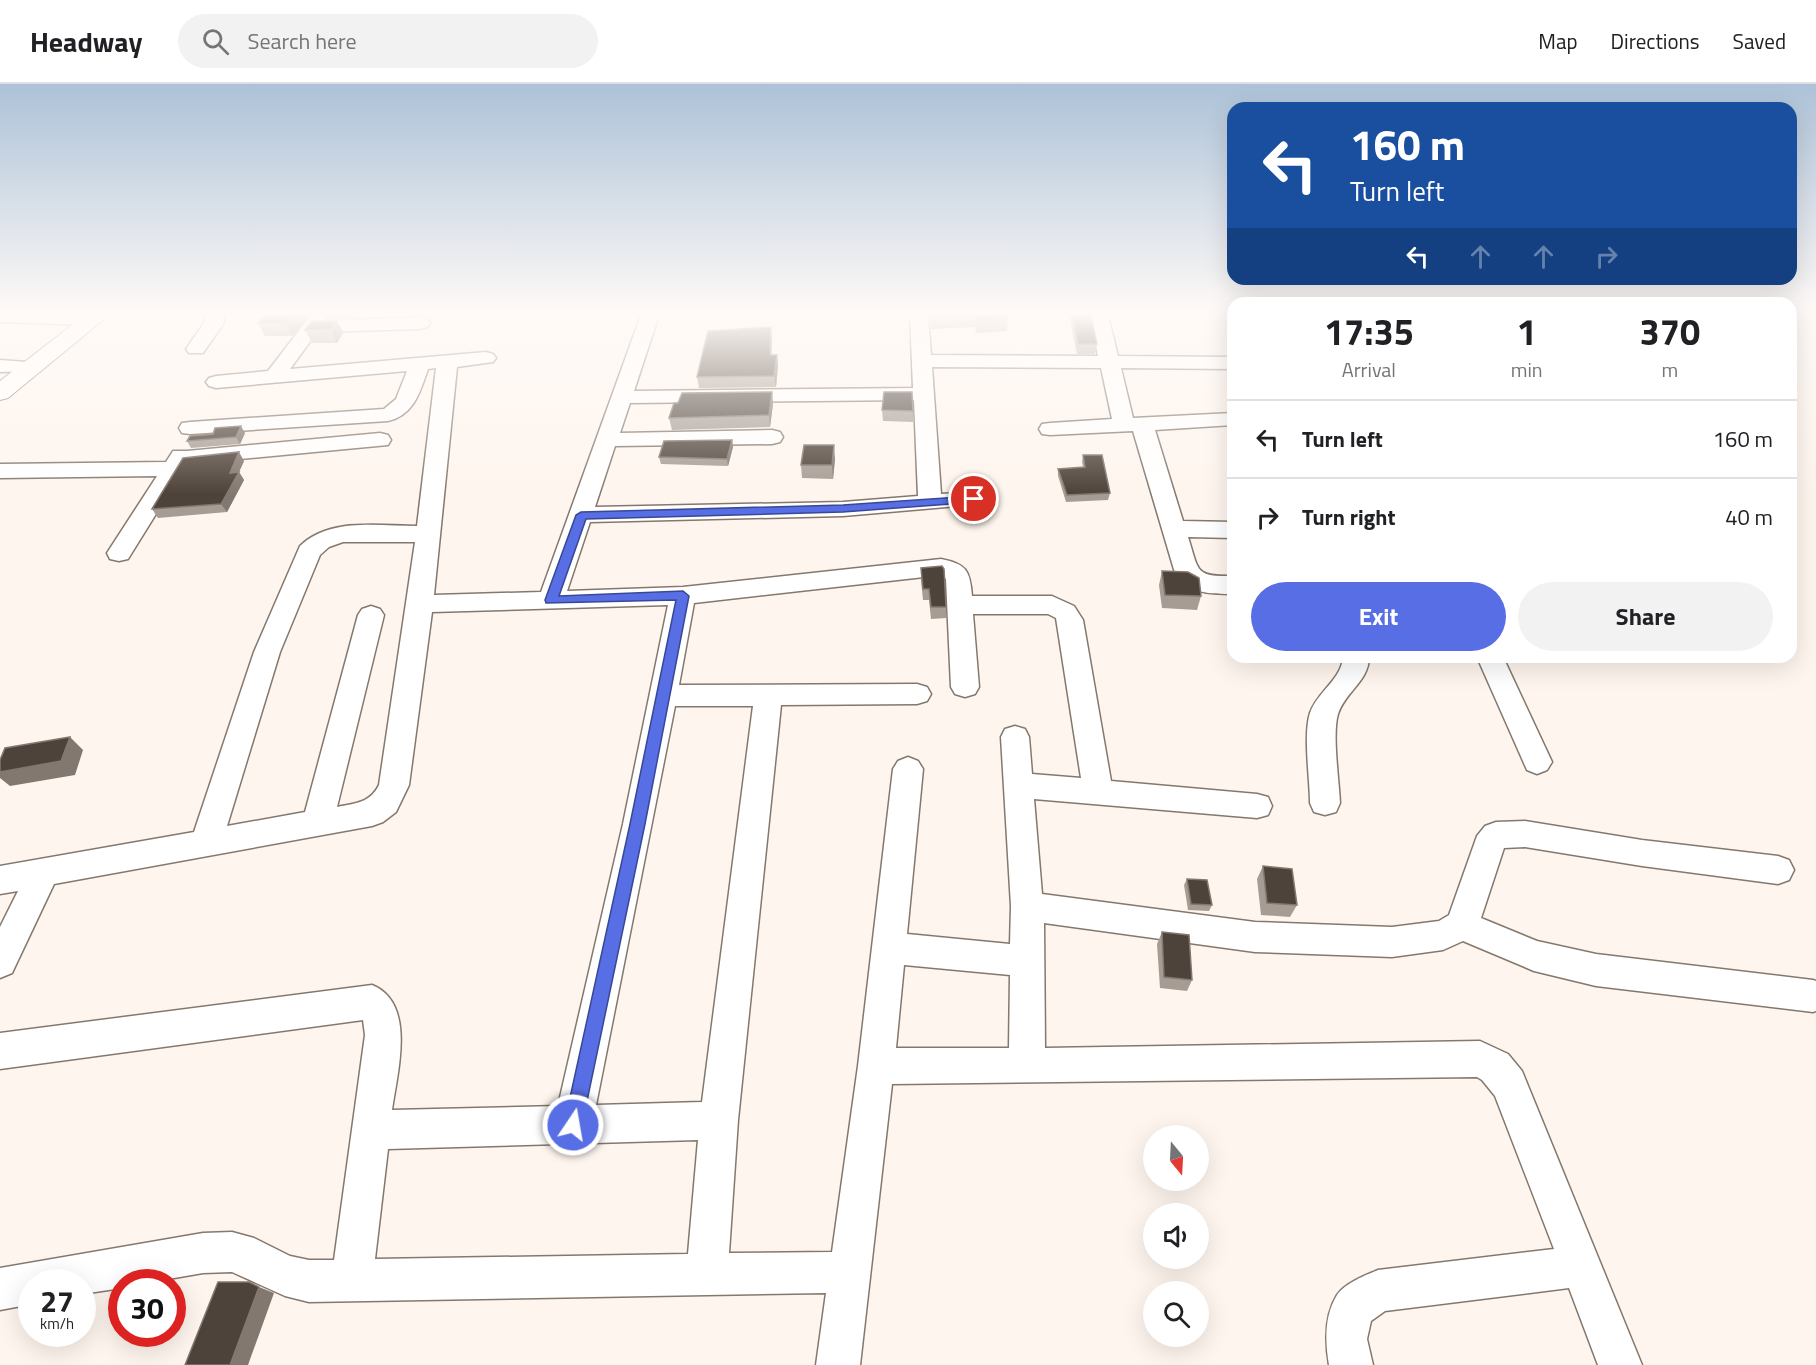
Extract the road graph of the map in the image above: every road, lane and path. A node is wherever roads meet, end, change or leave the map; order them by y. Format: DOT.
graph roads {
  1 [pos="23,375"];
  2 [pos="290,375"];
  3 [pos="345,375"];
  4 [pos="426,375"];
  5 [pos="433,375"];
  6 [pos="630,375"];
  7 [pos="923,375"];
  8 [pos="1115,375"];
  9 [pos="275,376"];
  10 [pos="216,382"];
  11 [pos="0,393"];
  12 [pos="924,394"];
  13 [pos="622,397"];
  14 [pos="319,418"];
  15 [pos="1227,419"];
  16 [pos="1133,424"];
  17 [pos="1050,429"];
  18 [pos="772,437"];
  19 [pos="380,440"];
  20 [pos="607,440"];
  21 [pos="183,450"];
  22 [pos="3,474"];
  23 [pos="974,499"];
  24 [pos="930,502"];
  25 [pos="581,515"];
  26 [pos="1174,530"];
  27 [pos="1227,530"];
  28 [pos="429,534"];
  29 [pos="119,553"];
  30 [pos="1227,585"];
  31 [pos="683,596"];
  32 [pos="551,600"];
  33 [pos="420,604"];
  34 [pos="960,605"];
  35 [pos="371,615"];
  36 [pos="1357,663"];
  37 [pos="1493,663"];
  38 [pos="965,687"];
  39 [pos="917,694"];
  40 [pos="663,696"];
  41 [pos="768,696"];
  42 [pos="1015,737"];
  43 [pos="1537,762"];
  44 [pos="908,770"];
  45 [pos="1018,785"];
  46 [pos="1098,792"];
  47 [pos="1325,803"];
  48 [pos="1257,806"];
  49 [pos="318,823"];
  50 [pos="206,843"];
  51 [pos="1778,870"];
  52 [pos="44,871"];
  53 [pos="0,880"];
  54 [pos="1027,906"];
  55 [pos="1462,925"];
  56 [pos="888,948"];
  57 [pos="1027,960"];
  58 [pos="0,962"];
  59 [pos="1813,996"];
  60 [pos="0,1051"];
  61 [pos="876,1066"];
  62 [pos="1027,1066"];
  63 [pos="719,1120"];
  64 [pos="573,1125"];
  65 [pos="371,1130"];
  66 [pos="1580,1266"];
  67 [pos="96,1272"];
  68 [pos="850,1272"];
  69 [pos="707,1274"];
  70 [pos="352,1281"];
  71 [pos="18,1286"];
  72 [pos="0,1289"];
  73 [pos="838,1365"];
  74 [pos="1351,1365"];
  75 [pos="1620,1365"];
  1 -- 11 [label="main road"];
  2 -- 9 [label="street"];
  3 -- 14 [label="street"];
  4 -- 14 [label="street"];
  5 -- 28 [label="street"];
  6 -- 13 [label="street"];
  7 -- 12 [label="street"];
  8 -- 16 [label="street"];
  9 -- 10 [label="street"];
  12 -- 13 [label="street"];
  12 -- 24 [label="street"];
  13 -- 20 [label="street"];
  14 -- 21 [label="street"];
  15 -- 16 [label="street"];
  16 -- 17 [label="street"];
  16 -- 26 [label="street"];
  18 -- 20 [label="street"];
  19 -- 21 [label="street"];
  20 -- 25 [label="street"];
  21 -- 22 [label="street"];
  21 -- 29 [label="street"];
  23 -- 24 [label="street"];
  24 -- 25 [label="street"];
  25 -- 32 [label="street"];
  26 -- 27 [label="street"];
  26 -- 30 [label="street"];
  28 -- 33 [label="street"];
  28 -- 50 [label="street"];
  31 -- 32 [label="street"];
  31 -- 34 [label="street"];
  31 -- 40 [label="street"];
  32 -- 33 [label="street"];
  33 -- 49 [label="street"];
  34 -- 38 [label="street"];
  34 -- 46 [label="street"];
  35 -- 49 [label="street"];
  36 -- 47 [label="street"];
  37 -- 43 [label="street"];
  39 -- 41 [label="street"];
  40 -- 41 [label="street"];
  40 -- 64 [label="street"];
  41 -- 63 [label="street"];
  42 -- 45 [label="street"];
  44 -- 56 [label="street"];
  45 -- 46 [label="street"];
  45 -- 54 [label="street"];
  46 -- 48 [label="street"];
  49 -- 50 [label="street"];
  50 -- 52 [label="street"];
  51 -- 55 [label="street"];
  52 -- 53 [label="street"];
  52 -- 58 [label="street"];
  54 -- 55 [label="street"];
  54 -- 57 [label="street"];
  55 -- 59 [label="street"];
  56 -- 57 [label="street"];
  56 -- 61 [label="street"];
  57 -- 62 [label="street"];
  60 -- 65 [label="street"];
  61 -- 62 [label="street"];
  61 -- 68 [label="street"];
  62 -- 66 [label="street"];
  63 -- 64 [label="street"];
  63 -- 69 [label="street"];
  64 -- 65 [label="street"];
  65 -- 70 [label="street"];
  66 -- 74 [label="street"];
  66 -- 75 [label="street"];
  67 -- 70 [label="street"];
  68 -- 69 [label="street"];
  68 -- 73 [label="street"];
  69 -- 70 [label="street"];
  71 -- 72 [label="street"];
}
